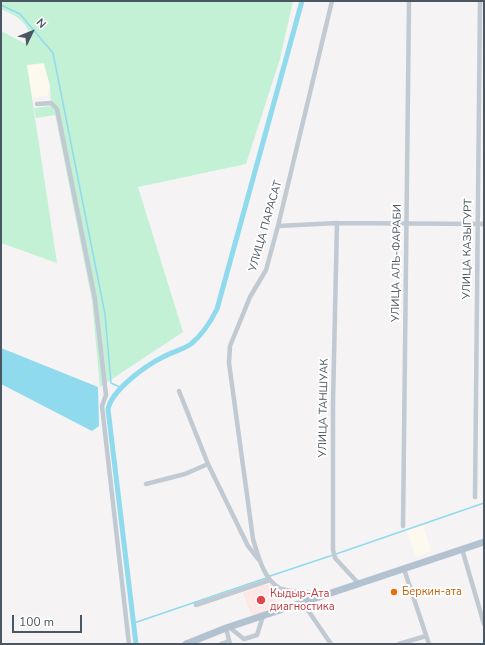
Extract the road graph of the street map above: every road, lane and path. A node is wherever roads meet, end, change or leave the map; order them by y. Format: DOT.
graph roads {
  1 [pos="332,1"];
  2 [pos="409,1"];
  3 [pos="480,1"];
  4 [pos="37,104"];
  5 [pos="337,223"];
  6 [pos="477,223"];
  7 [pos="484,224"];
  8 [pos="407,225"];
  9 [pos="278,226"];
  10 [pos="178,391"];
  11 [pos="208,464"];
  12 [pos="146,484"];
  13 [pos="474,497"];
  14 [pos="403,526"];
  15 [pos="252,534"];
  16 [pos="243,536"];
  17 [pos="484,542"];
  18 [pos="462,549"];
  19 [pos="260,561"];
  20 [pos="404,569"];
  21 [pos="269,578"];
  22 [pos="358,584"];
  23 [pos="328,595"];
  24 [pos="303,603"];
  25 [pos="196,605"];
  26 [pos="263,616"];
  27 [pos="484,624"];
  28 [pos="228,628"];
  29 [pos="426,636"];
  30 [pos="230,643"];
  31 [pos="129,644"];
  32 [pos="186,644"];
  33 [pos="221,644"];
  34 [pos="331,644"];
  35 [pos="399,644"];
  36 [pos="428,644"];
  1 -- 9 [label="street, УЛИЦА ПАРАСАТ"];
  2 -- 8 [label="street, УЛИЦА АЛЬ-ФАРАБИ"];
  3 -- 6 [label="street, УЛИЦА КАЗЫГУРТ"];
  4 -- 31 [label="street"];
  5 -- 8 [label="street"];
  5 -- 9 [label="street"];
  5 -- 22 [label="street, УЛИЦА ТАНШУАК"];
  6 -- 7 [label="street"];
  6 -- 8 [label="street"];
  6 -- 13 [label="street, УЛИЦА КАЗЫГУРТ"];
  8 -- 14 [label="street, УЛИЦА АЛЬ-ФАРАБИ"];
  9 -- 15 [label="street, УЛИЦА ПАРАСАТ"];
  10 -- 11 [label="street"];
  11 -- 12 [label="street"];
  11 -- 16 [label="street"];
  15 -- 16 [label="street"];
  15 -- 19 [label="street, УЛИЦА ПАРАСАТ"];
  16 -- 19 [label="street"];
  17 -- 18 [label="main road"];
  18 -- 20 [label="main road"];
  18 -- 27 [label="street"];
  19 -- 21 [label="street, УЛИЦА ПАРАСАТ"];
  20 -- 22 [label="main road"];
  20 -- 29 [label="street"];
  21 -- 23 [label="street"];
  21 -- 25 [label="street"];
  22 -- 23 [label="main road"];
  23 -- 24 [label="main road"];
  24 -- 26 [label="main road"];
  24 -- 34 [label="street"];
  26 -- 28 [label="main road"];
  26 -- 28 [label="street"];
  28 -- 30 [label="street"];
  28 -- 32 [label="main road"];
  29 -- 35 [label="street"];
  29 -- 36 [label="street"];
  30 -- 33 [label="street"];
}
